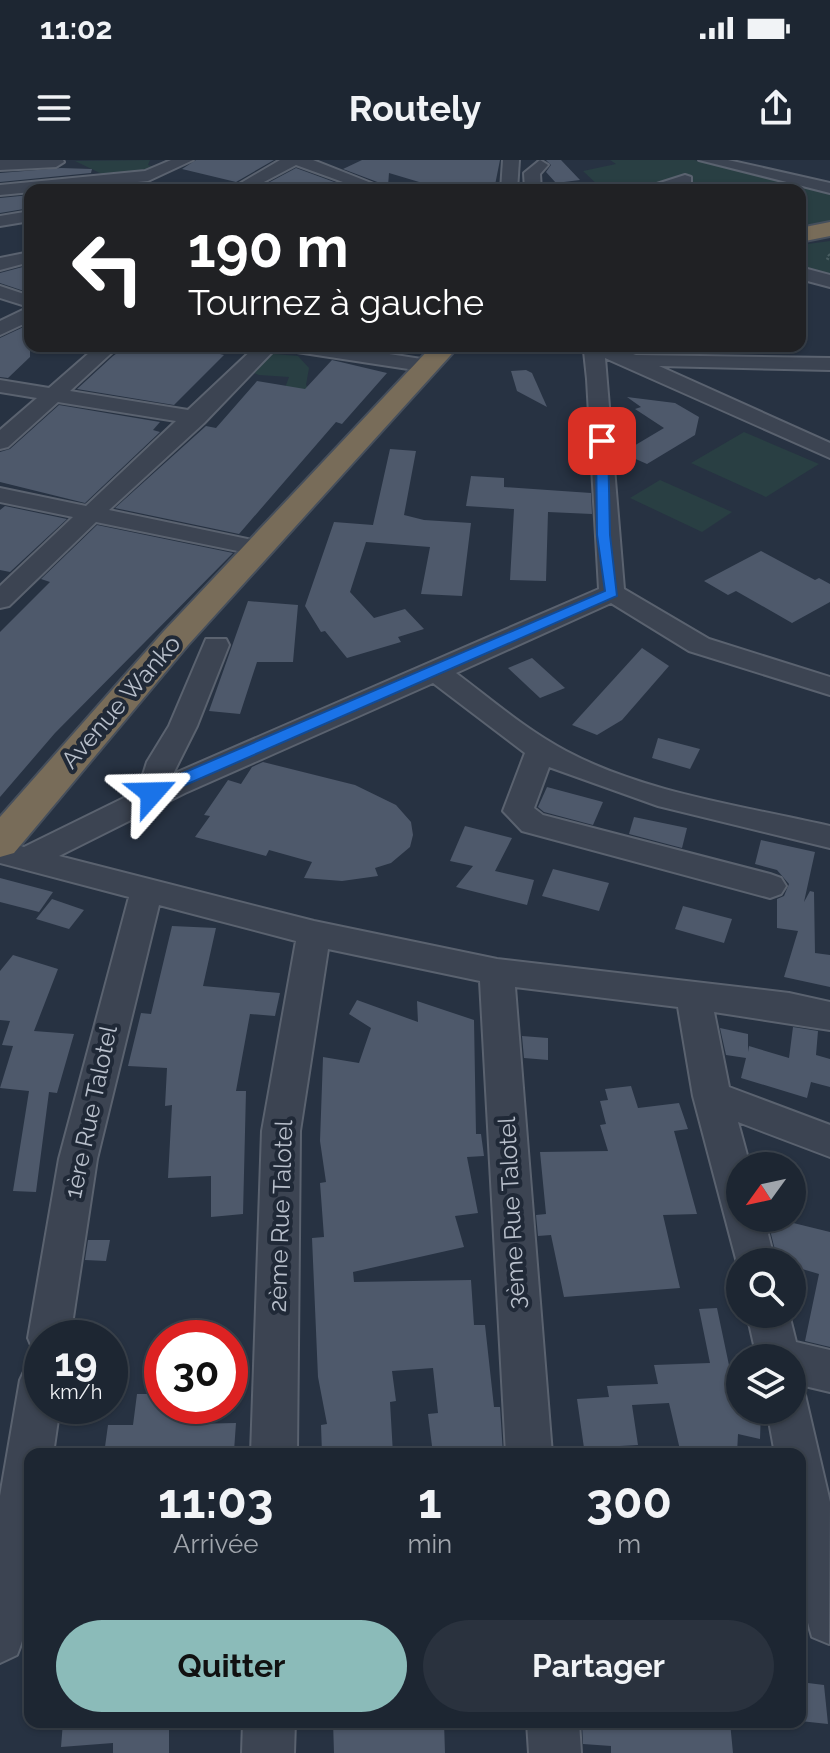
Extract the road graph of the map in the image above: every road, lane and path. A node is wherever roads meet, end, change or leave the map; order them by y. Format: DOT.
graph roads {
  1 [pos="67,160"];
  2 [pos="185,160"];
  3 [pos="295,160"];
  4 [pos="511,160"];
  5 [pos="707,160"];
  6 [pos="782,160"];
  7 [pos="0,165"];
  8 [pos="540,165"];
  9 [pos="766,173"];
  10 [pos="685,180"];
  11 [pos="63,184"];
  12 [pos="249,184"];
  13 [pos="349,184"];
  14 [pos="509,184"];
  15 [pos="533,184"];
  16 [pos="669,184"];
  17 [pos="24,188"];
  18 [pos="830,188"];
  19 [pos="0,190"];
  20 [pos="24,217"];
  21 [pos="0,221"];
  22 [pos="830,229"];
  23 [pos="806,234"];
  24 [pos="830,238"];
  25 [pos="806,241"];
  26 [pos="830,254"];
  27 [pos="24,258"];
  28 [pos="830,260"];
  29 [pos="0,264"];
  30 [pos="806,275"];
  31 [pos="830,281"];
  32 [pos="0,292"];
  33 [pos="24,300"];
  34 [pos="24,316"];
  35 [pos="0,329"];
  36 [pos="102,352"];
  37 [pos="262,352"];
  38 [pos="386,352"];
  39 [pos="592,352"];
  40 [pos="624,352"];
  41 [pos="430,355"];
  42 [pos="830,364"];
  43 [pos="0,386"];
  44 [pos="51,394"];
  45 [pos="196,418"];
  46 [pos="0,442"];
  47 [pos="830,451"];
  48 [pos="0,495"];
  49 [pos="89,515"];
  50 [pos="253,553"];
  51 [pos="612,593"];
  52 [pos="0,600"];
  53 [pos="216,645"];
  54 [pos="436,672"];
  55 [pos="830,686"];
  56 [pos="541,749"];
  57 [pos="152,793"];
  58 [pos="830,837"];
  59 [pos="10,851"];
  60 [pos="770,886"];
  61 [pos="147,889"];
  62 [pos="314,933"];
  63 [pos="497,972"];
  64 [pos="694,996"];
  65 [pos="830,1016"];
  66 [pos="712,1096"];
  67 [pos="830,1141"];
  68 [pos="727,1152"];
  69 [pos="52,1320"];
  70 [pos="806,1365"];
  71 [pos="830,1371"];
  72 [pos="36,1424"];
  73 [pos="792,1424"];
  74 [pos="32,1448"];
  75 [pos="274,1448"];
  76 [pos="529,1448"];
  77 [pos="797,1448"];
  78 [pos="806,1497"];
  79 [pos="24,1508"];
  80 [pos="9,1615"];
  81 [pos="806,1615"];
  82 [pos="830,1620"];
  83 [pos="269,1728"];
  84 [pos="553,1728"];
  85 [pos="268,1753"];
  86 [pos="555,1753"];
  1 -- 7 [label="street"];
  2 -- 11 [label="street"];
  3 -- 12 [label="street"];
  3 -- 13 [label="street"];
  4 -- 14 [label="street"];
  5 -- 9 [label="street"];
  6 -- 9 [label="street"];
  8 -- 15 [label="street"];
  9 -- 18 [label="street"];
  10 -- 16 [label="street"];
  17 -- 19 [label="street"];
  20 -- 21 [label="street"];
  22 -- 23 [label="highway"];
  24 -- 25 [label="highway"];
  26 -- 28 [label="path"];
  27 -- 29 [label="street"];
  30 -- 31 [label="street"];
  32 -- 33 [label="street"];
  34 -- 35 [label="street"];
  36 -- 44 [label="street"];
  37 -- 45 [label="street"];
  38 -- 41 [label="street"];
  39 -- 51 [label="street"];
  40 -- 42 [label="street"];
  40 -- 47 [label="street"];
  41 -- 50 [label="highway, Avenue Wanko"];
  43 -- 44 [label="street"];
  44 -- 45 [label="street"];
  44 -- 46 [label="street"];
  45 -- 49 [label="street"];
  48 -- 49 [label="street"];
  49 -- 50 [label="street"];
  49 -- 52 [label="street"];
  50 -- 59 [label="highway, Avenue Wanko"];
  51 -- 54 [label="street"];
  51 -- 55 [label="street"];
  53 -- 57 [label="street"];
  54 -- 56 [label="street"];
  54 -- 57 [label="street"];
  56 -- 58 [label="street"];
  56 -- 60 [label="street"];
  57 -- 59 [label="street"];
  59 -- 61 [label="street"];
  61 -- 62 [label="street"];
  61 -- 69 [label="street, 1ère Rue Talotel"];
  62 -- 63 [label="street"];
  62 -- 75 [label="street, 2ème Rue Talotel"];
  63 -- 64 [label="street"];
  63 -- 76 [label="street, 3ème Rue Talotel"];
  64 -- 65 [label="street"];
  64 -- 66 [label="street"];
  66 -- 67 [label="street"];
  66 -- 68 [label="street"];
  70 -- 71 [label="street"];
  72 -- 74 [label="street"];
  73 -- 77 [label="street"];
  78 -- 82 [label="street"];
  79 -- 80 [label="street"];
  81 -- 82 [label="street"];
  83 -- 85 [label="street"];
  84 -- 86 [label="street"];
}
